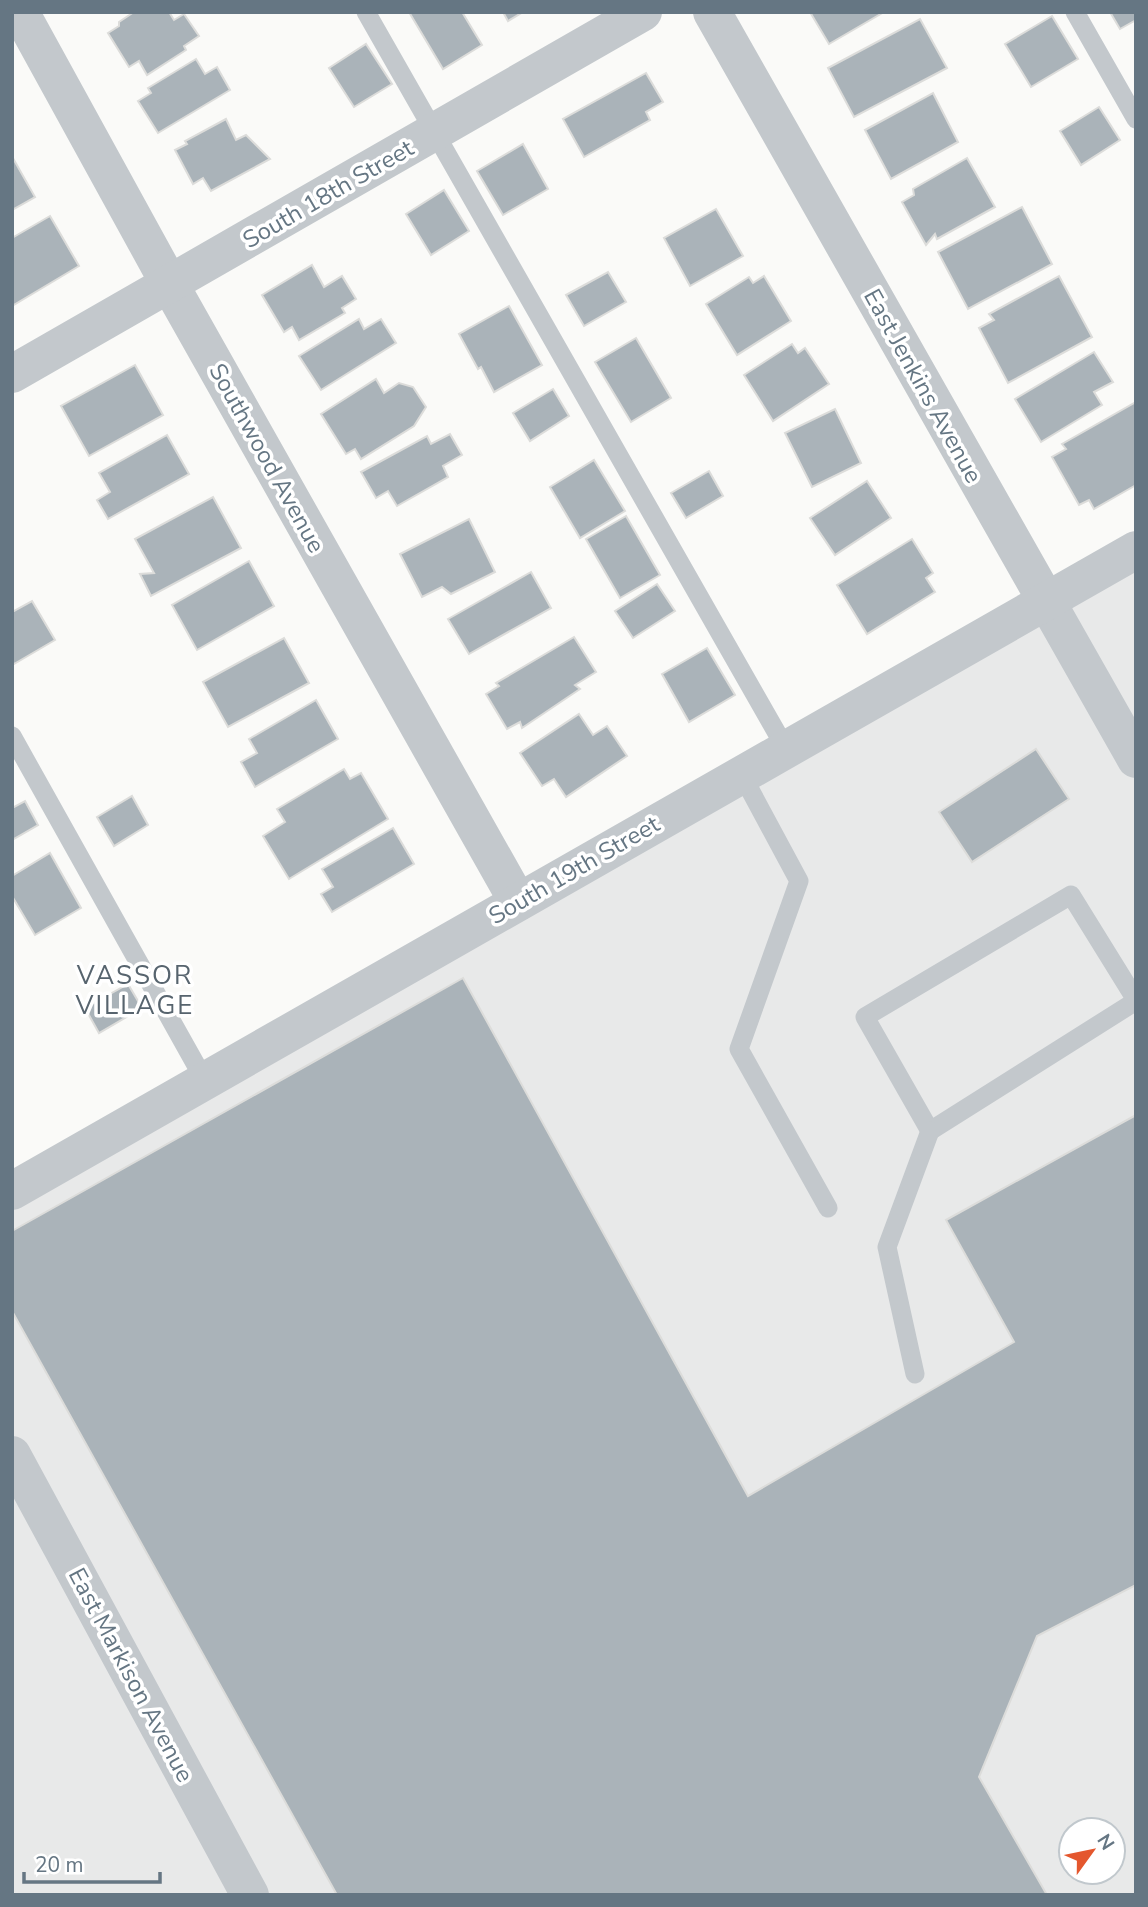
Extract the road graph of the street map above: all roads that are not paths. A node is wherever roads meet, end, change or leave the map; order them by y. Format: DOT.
graph roads {
  1 [pos="20,12"];
  2 [pos="366,12"];
  3 [pos="643,12"];
  4 [pos="712,12"];
  5 [pos="1074,12"];
  6 [pos="1136,119"];
  7 [pos="434,133"];
  8 [pos="170,285"];
  9 [pos="12,374"];
  10 [pos="1136,550"];
  11 [pos="1045,602"];
  12 [pos="12,736"];
  13 [pos="786,749"];
  14 [pos="1136,759"];
  15 [pos="742,775"];
  16 [pos="519,902"];
  17 [pos="1136,1000"];
  18 [pos="205,1081"];
  19 [pos="930,1131"];
  20 [pos="12,1191"];
  21 [pos="828,1208"];
  22 [pos="915,1374"];
  23 [pos="15,1468"];
  24 [pos="250,1895"];
  1 -- 8 [label="street, Southwood Avenue"];
  2 -- 7 [label="lane"];
  3 -- 7 [label="street, South 18th Street"];
  4 -- 11 [label="street, East Jenkins Avenue"];
  5 -- 6 [label="lane"];
  7 -- 8 [label="street, South 18th Street"];
  7 -- 13 [label="lane"];
  8 -- 9 [label="street, South 18th Street"];
  8 -- 16 [label="street, Southwood Avenue"];
  10 -- 11 [label="street, South 19th Street"];
  11 -- 13 [label="street, South 19th Street"];
  11 -- 14 [label="street, East Jenkins Avenue"];
  12 -- 18 [label="lane"];
  13 -- 15 [label="street, South 19th Street"];
  15 -- 16 [label="street, South 19th Street"];
  15 -- 21 [label="lane"];
  16 -- 18 [label="street, South 19th Street"];
  17 -- 19 [label="lane"];
  17 -- 19 [label="lane"];
  18 -- 20 [label="street, South 19th Street"];
  19 -- 22 [label="lane"];
  23 -- 24 [label="street, East Markison Avenue"];
}
